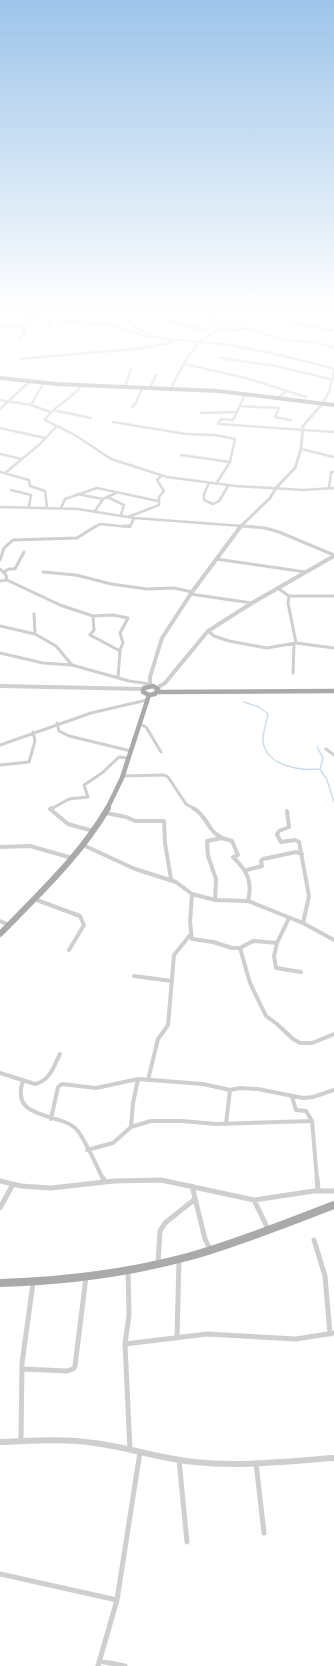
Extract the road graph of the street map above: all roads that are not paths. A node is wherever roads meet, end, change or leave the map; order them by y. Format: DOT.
graph roads {
  1 [pos="21,391"];
  2 [pos="40,391"];
  3 [pos="78,391"];
  4 [pos="141,391"];
  5 [pos="192,391"];
  6 [pos="212,391"];
  7 [pos="286,391"];
  8 [pos="330,391"];
  9 [pos="244,395"];
  10 [pos="306,397"];
  11 [pos="278,398"];
  12 [pos="0,400"];
  13 [pos="9,402"];
  14 [pos="322,404"];
  15 [pos="32,405"];
  16 [pos="240,406"];
  17 [pos="334,406"];
  18 [pos="132,407"];
  19 [pos="0,409"];
  20 [pos="52,411"];
  21 [pos="237,412"];
  22 [pos="201,413"];
  23 [pos="91,418"];
  24 [pos="291,420"];
  25 [pos="113,422"];
  26 [pos="56,427"];
  27 [pos="0,428"];
  28 [pos="302,429"];
  29 [pos="334,432"];
  30 [pos="45,438"];
  31 [pos="301,449"];
  32 [pos="0,454"];
  33 [pos="181,455"];
  34 [pos="334,457"];
  35 [pos="22,459"];
  36 [pos="230,462"];
  37 [pos="0,472"];
  38 [pos="334,472"];
  39 [pos="5,473"];
  40 [pos="162,475"];
  41 [pos="209,483"];
  42 [pos="216,484"];
  43 [pos="228,486"];
  44 [pos="276,488"];
  45 [pos="329,488"];
  46 [pos="334,488"];
  47 [pos="11,490"];
  48 [pos="118,492"];
  49 [pos="76,494"];
  50 [pos="105,498"];
  51 [pos="158,501"];
  52 [pos="0,507"];
  53 [pos="29,507"];
  54 [pos="47,507"];
  55 [pos="61,508"];
  56 [pos="95,511"];
  57 [pos="121,515"];
  58 [pos="128,517"];
  59 [pos="134,518"];
  60 [pos="240,527"];
  61 [pos="0,547"];
  62 [pos="4,548"];
  63 [pos="24,552"];
  64 [pos="334,555"];
  65 [pos="216,559"];
  66 [pos="332,559"];
  67 [pos="0,560"];
  68 [pos="0,569"];
  69 [pos="4,572"];
  70 [pos="43,572"];
  71 [pos="306,572"];
  72 [pos="0,580"];
  73 [pos="7,580"];
  74 [pos="279,589"];
  75 [pos="191,593"];
  76 [pos="289,596"];
  77 [pos="334,596"];
  78 [pos="252,603"];
  79 [pos="34,614"];
  80 [pos="93,616"];
  81 [pos="0,626"];
  82 [pos="208,631"];
  83 [pos="35,634"];
  84 [pos="295,644"];
  85 [pos="334,648"];
  86 [pos="120,650"];
  87 [pos="0,653"];
  88 [pos="72,665"];
  89 [pos="293,673"];
  90 [pos="118,678"];
  91 [pos="150,685"];
  92 [pos="0,686"];
  93 [pos="143,689"];
  94 [pos="158,690"];
  95 [pos="334,691"];
  96 [pos="148,698"];
  97 [pos="57,723"];
  98 [pos="140,724"];
  99 [pos="33,732"];
  100 [pos="0,745"];
  101 [pos="326,749"];
  102 [pos="131,751"];
  103 [pos="162,752"];
  104 [pos="334,755"];
  105 [pos="129,758"];
  106 [pos="0,765"];
  107 [pos="122,776"];
  108 [pos="287,811"];
  109 [pos="106,813"];
  110 [pos="94,831"];
  111 [pos="222,838"];
  112 [pos="83,845"];
  113 [pos="0,847"];
  114 [pos="302,854"];
  115 [pos="72,858"];
  116 [pos="246,870"];
  117 [pos="171,879"];
  118 [pos="192,894"];
  119 [pos="33,899"];
  120 [pos="215,900"];
  121 [pos="248,901"];
  122 [pos="289,918"];
  123 [pos="0,921"];
  124 [pos="303,923"];
  125 [pos="8,925"];
  126 [pos="0,934"];
  127 [pos="191,934"];
  128 [pos="334,940"];
  129 [pos="277,943"];
  130 [pos="240,948"];
  131 [pos="69,950"];
  132 [pos="301,972"];
  133 [pos="134,976"];
  134 [pos="172,981"];
  135 [pos="334,1034"];
  136 [pos="60,1054"];
  137 [pos="0,1073"];
  138 [pos="138,1079"];
  139 [pos="148,1080"];
  140 [pos="23,1081"];
  141 [pos="230,1090"];
  142 [pos="334,1090"];
  143 [pos="292,1097"];
  144 [pos="52,1119"];
  145 [pos="312,1121"];
  146 [pos="226,1124"];
  147 [pos="131,1127"];
  148 [pos="87,1150"];
  149 [pos="0,1181"];
  150 [pos="105,1182"];
  151 [pos="13,1184"];
  152 [pos="192,1186"];
  153 [pos="318,1190"];
  154 [pos="334,1191"];
  155 [pos="195,1199"];
  156 [pos="254,1200"];
  157 [pos="334,1205"];
  158 [pos="0,1208"];
  159 [pos="268,1229"];
  160 [pos="314,1240"];
  161 [pos="210,1249"];
  162 [pos="179,1259"];
  163 [pos="158,1264"];
  164 [pos="128,1270"];
  165 [pos="86,1277"];
  166 [pos="0,1283"];
  167 [pos="33,1283"];
  168 [pos="332,1333"];
  169 [pos="177,1338"];
  170 [pos="125,1344"];
  171 [pos="22,1369"];
  172 [pos="21,1441"];
  173 [pos="0,1442"];
  174 [pos="130,1450"];
  175 [pos="140,1452"];
  176 [pos="334,1458"];
  177 [pos="179,1459"];
  178 [pos="256,1463"];
  179 [pos="264,1533"];
  180 [pos="188,1542"];
  181 [pos="0,1574"];
  182 [pos="117,1600"];
  183 [pos="98,1664"];
  184 [pos="125,1666"];
  1 -- 13 [label="street"];
  2 -- 15 [label="street"];
  3 -- 20 [label="street"];
  4 -- 18 [label="street"];
  5 -- 9 [label="highway"];
  6 -- 11 [label="highway"];
  7 -- 10 [label="street"];
  7 -- 11 [label="street"];
  8 -- 14 [label="street"];
  9 -- 14 [label="highway"];
  9 -- 16 [label="street"];
  11 -- 14 [label="highway"];
  12 -- 13 [label="street"];
  13 -- 15 [label="street"];
  13 -- 19 [label="street"];
  14 -- 17 [label="highway"];
  14 -- 28 [label="street"];
  15 -- 20 [label="street"];
  16 -- 21 [label="street"];
  16 -- 24 [label="street"];
  20 -- 23 [label="street"];
  20 -- 26 [label="street"];
  21 -- 22 [label="street"];
  21 -- 28 [label="street"];
  25 -- 36 [label="street"];
  26 -- 30 [label="street"];
  26 -- 40 [label="street"];
  27 -- 30 [label="street"];
  28 -- 29 [label="street"];
  28 -- 31 [label="street"];
  30 -- 35 [label="street"];
  31 -- 34 [label="street"];
  31 -- 44 [label="street"];
  32 -- 35 [label="street"];
  33 -- 36 [label="street"];
  35 -- 39 [label="street"];
  36 -- 42 [label="street"];
  37 -- 39 [label="street"];
  38 -- 45 [label="street"];
  39 -- 54 [label="street"];
  40 -- 41 [label="street"];
  40 -- 51 [label="street"];
  41 -- 42 [label="street"];
  41 -- 43 [label="street"];
  42 -- 43 [label="street"];
  43 -- 44 [label="street"];
  44 -- 45 [label="street"];
  44 -- 60 [label="street"];
  45 -- 46 [label="street"];
  47 -- 53 [label="street"];
  48 -- 49 [label="street"];
  48 -- 50 [label="street"];
  48 -- 51 [label="street"];
  49 -- 50 [label="street"];
  49 -- 55 [label="street"];
  50 -- 56 [label="street"];
  50 -- 57 [label="street"];
  51 -- 58 [label="street"];
  52 -- 53 [label="street"];
  53 -- 54 [label="street"];
  54 -- 55 [label="street"];
  55 -- 56 [label="street"];
  56 -- 57 [label="street"];
  57 -- 58 [label="street"];
  58 -- 59 [label="street"];
  59 -- 60 [label="street"];
  59 -- 62 [label="street"];
  60 -- 64 [label="street"];
  60 -- 65 [label="street"];
  61 -- 62 [label="street"];
  62 -- 67 [label="street"];
  63 -- 69 [label="street"];
  64 -- 66 [label="street"];
  65 -- 71 [label="street"];
  65 -- 75 [label="street"];
  66 -- 71 [label="street"];
  68 -- 69 [label="street"];
  69 -- 73 [label="street"];
  70 -- 75 [label="street"];
  71 -- 74 [label="street"];
  72 -- 73 [label="street"];
  73 -- 80 [label="street"];
  74 -- 76 [label="street"];
  74 -- 78 [label="street"];
  75 -- 78 [label="street"];
  75 -- 91 [label="street"];
  76 -- 77 [label="street"];
  76 -- 84 [label="street"];
  78 -- 82 [label="street"];
  79 -- 83 [label="street"];
  80 -- 86 [label="street"];
  80 -- 86 [label="street"];
  81 -- 83 [label="street"];
  82 -- 84 [label="street"];
  82 -- 94 [label="street"];
  83 -- 88 [label="street"];
  84 -- 85 [label="street"];
  84 -- 89 [label="street"];
  86 -- 90 [label="street"];
  87 -- 88 [label="street"];
  88 -- 90 [label="street"];
  90 -- 91 [label="street"];
  91 -- 93 [label="main road"];
  91 -- 94 [label="main road"];
  92 -- 93 [label="street"];
  93 -- 96 [label="main road"];
  94 -- 95 [label="main road"];
  94 -- 96 [label="main road"];
  96 -- 97 [label="street"];
  96 -- 98 [label="main road"];
  97 -- 99 [label="street"];
  97 -- 102 [label="street"];
  98 -- 102 [label="main road"];
  98 -- 103 [label="street"];
  99 -- 100 [label="street"];
  99 -- 106 [label="street"];
  101 -- 104 [label="street"];
  102 -- 105 [label="main road"];
  105 -- 107 [label="main road"];
  105 -- 110 [label="street"];
  107 -- 109 [label="main road"];
  107 -- 111 [label="street"];
  108 -- 114 [label="street"];
  109 -- 110 [label="main road"];
  109 -- 117 [label="street"];
  110 -- 112 [label="main road"];
  111 -- 116 [label="street"];
  111 -- 120 [label="street"];
  112 -- 115 [label="main road"];
  112 -- 117 [label="street"];
  113 -- 115 [label="street"];
  114 -- 116 [label="street"];
  114 -- 124 [label="street"];
  115 -- 119 [label="main road"];
  116 -- 121 [label="street"];
  117 -- 118 [label="street"];
  118 -- 120 [label="street"];
  118 -- 127 [label="street"];
  119 -- 125 [label="main road"];
  119 -- 131 [label="street"];
  120 -- 121 [label="street"];
  121 -- 122 [label="street"];
  122 -- 124 [label="street"];
  122 -- 129 [label="street"];
  123 -- 125 [label="street"];
  124 -- 128 [label="street"];
  125 -- 126 [label="main road"];
  127 -- 130 [label="street"];
  127 -- 134 [label="street"];
  129 -- 130 [label="street"];
  129 -- 132 [label="street"];
  130 -- 135 [label="street"];
  133 -- 134 [label="street"];
  134 -- 139 [label="street"];
  136 -- 140 [label="street"];
  137 -- 140 [label="street"];
  138 -- 139 [label="street"];
  138 -- 144 [label="street"];
  138 -- 147 [label="street"];
  139 -- 141 [label="street"];
  140 -- 144 [label="street"];
  141 -- 143 [label="street"];
  141 -- 146 [label="street"];
  142 -- 143 [label="street"];
  143 -- 145 [label="street"];
  144 -- 148 [label="street"];
  145 -- 146 [label="street"];
  145 -- 153 [label="street"];
  146 -- 147 [label="street"];
  147 -- 148 [label="street"];
  148 -- 150 [label="street"];
  149 -- 151 [label="street"];
  150 -- 151 [label="street"];
  150 -- 152 [label="street"];
  151 -- 158 [label="street"];
  152 -- 155 [label="street"];
  152 -- 156 [label="street"];
  153 -- 154 [label="street"];
  153 -- 156 [label="street"];
  155 -- 161 [label="street"];
  155 -- 163 [label="street"];
  156 -- 159 [label="street"];
  157 -- 159 [label="main road"];
  159 -- 161 [label="main road"];
  160 -- 168 [label="street"];
  161 -- 162 [label="main road"];
  162 -- 163 [label="main road"];
  162 -- 169 [label="street"];
  163 -- 164 [label="main road"];
  164 -- 165 [label="main road"];
  164 -- 170 [label="street"];
  165 -- 167 [label="main road"];
  165 -- 171 [label="street"];
  166 -- 167 [label="main road"];
  167 -- 171 [label="street"];
  168 -- 169 [label="street"];
  169 -- 170 [label="street"];
  170 -- 174 [label="street"];
  171 -- 172 [label="street"];
  172 -- 173 [label="street"];
  172 -- 174 [label="street"];
  174 -- 175 [label="street"];
  175 -- 177 [label="street"];
  175 -- 182 [label="street"];
  176 -- 178 [label="street"];
  177 -- 178 [label="street"];
  177 -- 180 [label="street"];
  178 -- 179 [label="street"];
  181 -- 182 [label="street"];
  182 -- 183 [label="street"];
  183 -- 184 [label="street"];
}
